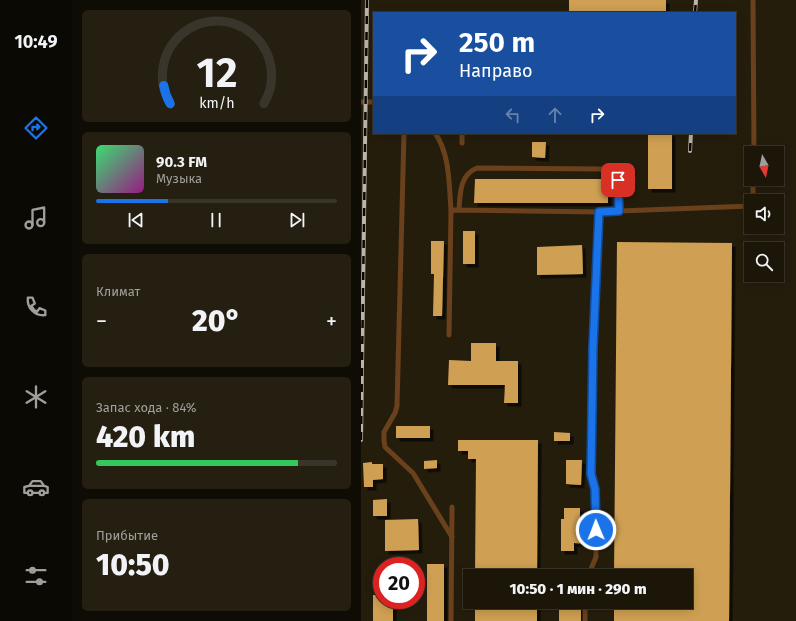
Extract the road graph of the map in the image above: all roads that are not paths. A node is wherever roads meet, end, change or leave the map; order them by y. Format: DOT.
graph roads {
  1 [pos="753,0"];
  2 [pos="361,102"];
  3 [pos="373,102"];
  4 [pos="404,134"];
  5 [pos="436,134"];
  6 [pos="462,134"];
  7 [pos="462,142"];
  8 [pos="753,146"];
  9 [pos="744,206"];
  10 [pos="451,210"];
  11 [pos="459,210"];
  12 [pos="619,211"];
  13 [pos="599,212"];
  14 [pos="449,335"];
  15 [pos="452,507"];
  16 [pos="452,537"];
  17 [pos="591,569"];
  18 [pos="585,609"];
  19 [pos="451,621"];
  20 [pos="585,621"];
  1 -- 8 [label="lane"];
  2 -- 3 [label="lane"];
  4 -- 16 [label="lane"];
  5 -- 10 [label="lane"];
  6 -- 7 [label="lane"];
  9 -- 12 [label="lane"];
  10 -- 11 [label="lane"];
  10 -- 14 [label="lane"];
  11 -- 12 [label="lane"];
  11 -- 13 [label="lane"];
  12 -- 13 [label="lane"];
  13 -- 17 [label="lane"];
  15 -- 16 [label="lane"];
  16 -- 19 [label="lane"];
  18 -- 20 [label="lane"];
}
